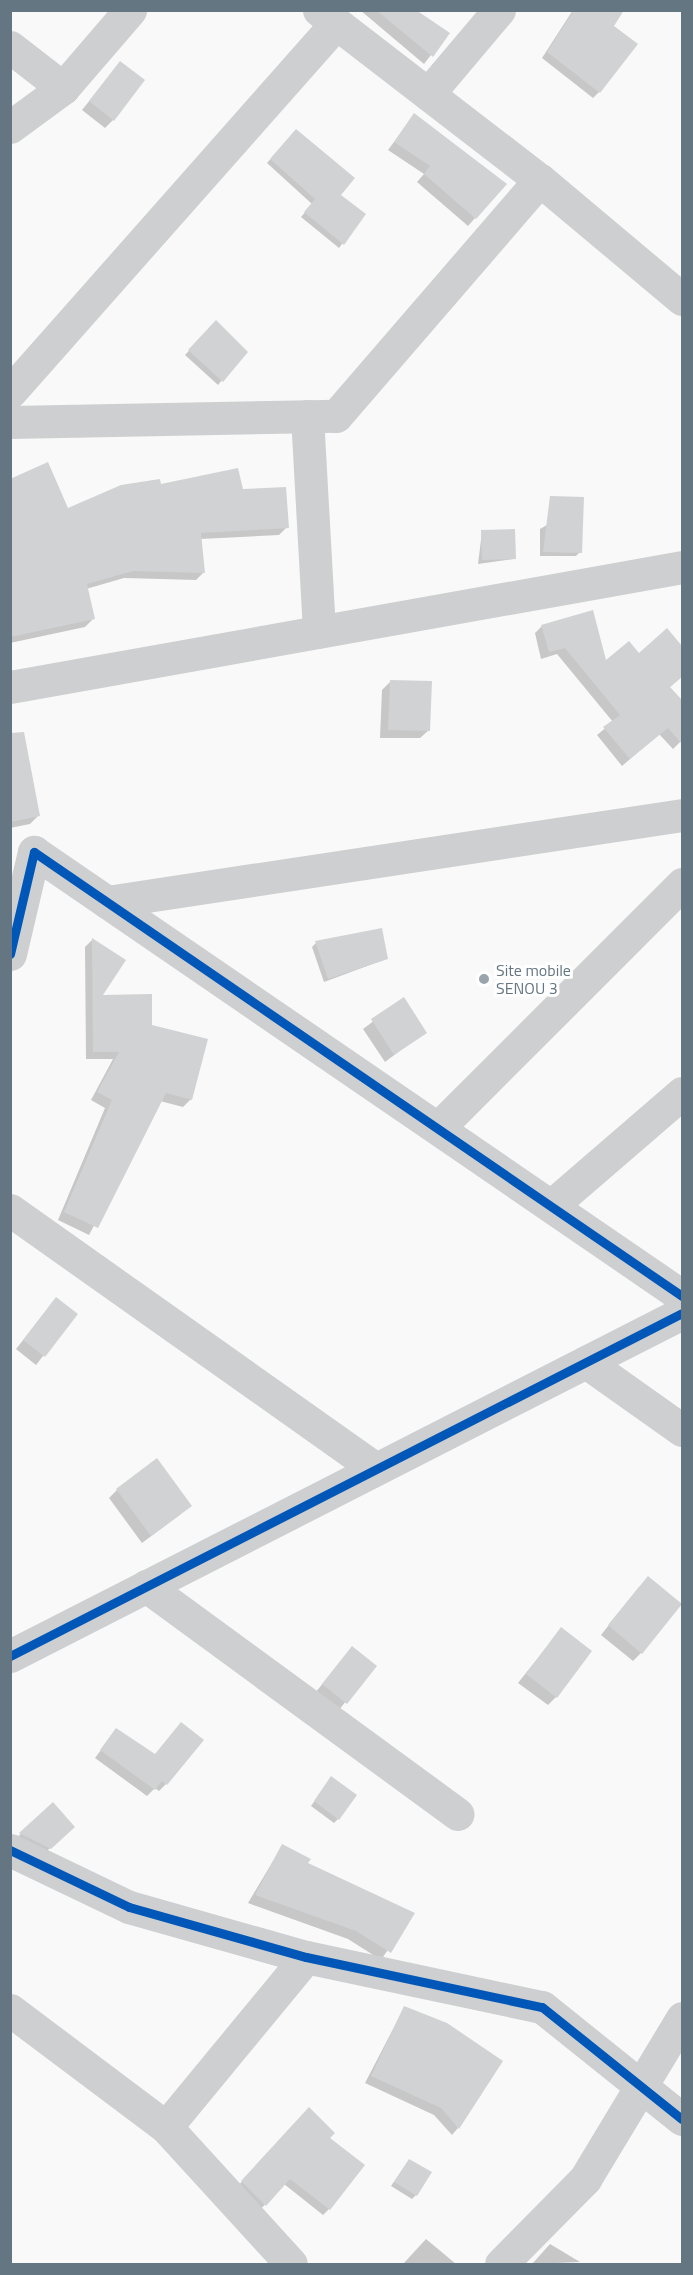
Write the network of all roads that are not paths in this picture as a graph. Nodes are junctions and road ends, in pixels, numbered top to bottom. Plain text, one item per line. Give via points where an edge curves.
1 (130, 10) edge
2 (499, 10) edge
3 (327, 17) edge
4 (10, 47) edge
5 (63, 88) junction
6 (428, 94) junction
7 (10, 127) edge
8 (540, 180) junction
9 (682, 298) edge
10 (10, 392) edge
11 (307, 416) junction
12 (10, 422) edge
13 (682, 567) edge
14 (319, 632) junction
15 (10, 687) edge
16 (682, 815) edge
17 (682, 884) edge
18 (107, 902) junction
19 (10, 954) edge
20 (682, 1093) edge
21 (438, 1128) junction
22 (551, 1206) junction
23 (10, 1209) edge
24 (682, 1296) edge
25 (682, 1312) edge
26 (586, 1362) junction
27 (682, 1430) edge
28 (375, 1468) junction
29 (146, 1586) junction
30 (10, 1656) edge
31 (458, 1814) dead end
32 (10, 1850) edge
33 (306, 1957) junction
34 (10, 2010) edge
35 (682, 2018) edge
36 (640, 2088) junction
37 (682, 2119) edge
38 (166, 2127) junction
39 (291, 2265) edge
40 (501, 2265) edge

1 - 5 street
2 - 6 street
3 - 6 street
3 - 10 street
4 - 5 street
5 - 7 street
6 - 8 street
8 - 9 street
8 - 11 street via 336,416
11 - 12 street
11 - 14 street
13 - 14 street
14 - 15 street
16 - 18 street
17 - 21 street
18 - 19 street via 34,852
18 - 21 street
20 - 22 street
21 - 22 street
22 - 24 street
23 - 28 street
25 - 26 street
26 - 27 street
26 - 28 street
28 - 29 street
29 - 30 street
29 - 31 street
32 - 33 street via 129,1907
33 - 36 street via 542,2007
33 - 38 street
34 - 38 street
35 - 36 street
36 - 37 street
36 - 40 street via 585,2179
38 - 39 street

